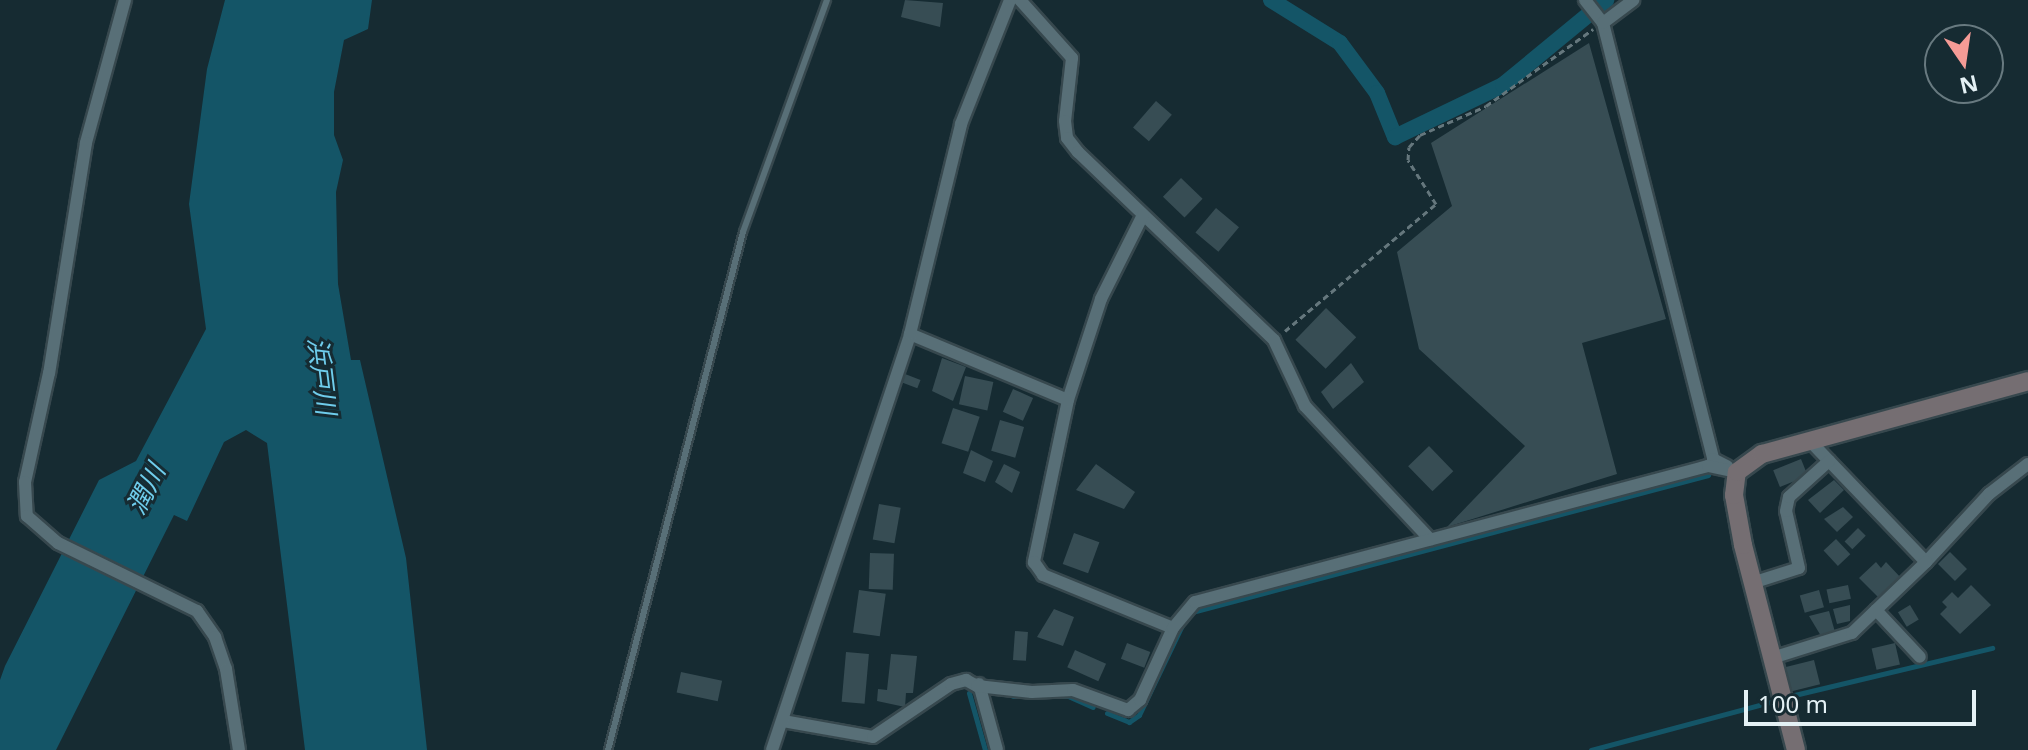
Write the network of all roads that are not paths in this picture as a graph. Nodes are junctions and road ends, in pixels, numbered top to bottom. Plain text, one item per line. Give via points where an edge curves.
1 (125, 0) edge
2 (827, 0) edge
3 (1010, 0) edge
4 (1020, 0) edge
5 (1633, 0) edge
6 (1586, 1) edge
7 (1600, 19) junction
8 (1143, 215) junction
9 (910, 334) junction
10 (2028, 381) edge
11 (1068, 400) junction
12 (1809, 440) junction
13 (1829, 461) junction
14 (2028, 464) edge
15 (1737, 472) junction
16 (1430, 539) junction
17 (1926, 562) junction
18 (1752, 583) junction
19 (1876, 610) junction
20 (1173, 628) junction
21 (1920, 657) dead end
22 (1772, 658) junction
23 (979, 684) junction
24 (783, 721) junction
25 (239, 750) edge
26 (608, 750) edge
27 (772, 750) edge
28 (997, 750) edge
29 (1796, 750) edge

1 - 25 street via 86,143 49,373 25,482 27,516 58,543 197,611 215,637 226,669
2 - 26 lane via 743,232
3 - 9 street via 961,124
4 - 8 street via 1072,58 1067,138
5 - 7 street
6 - 7 street
7 - 15 street via 1713,459
8 - 11 street via 1101,299
8 - 16 street via 1274,340 1305,406
9 - 11 street
9 - 24 street
10 - 12 street
11 - 20 street via 1034,562 1038,571
12 - 13 street
12 - 15 street via 1762,454
13 - 17 street
13 - 18 street via 1789,497 1786,511 1799,568
14 - 17 street via 1989,494
15 - 16 street via 1708,466
15 - 18 street via 1736,511
16 - 20 street via 1195,602
17 - 19 street
18 - 22 street
19 - 21 street
19 - 22 street via 1852,633
20 - 23 street via 1140,700 1128,710 1073,690 1032,692
22 - 29 street
23 - 24 street via 951,684 873,737
23 - 28 street
24 - 27 street

